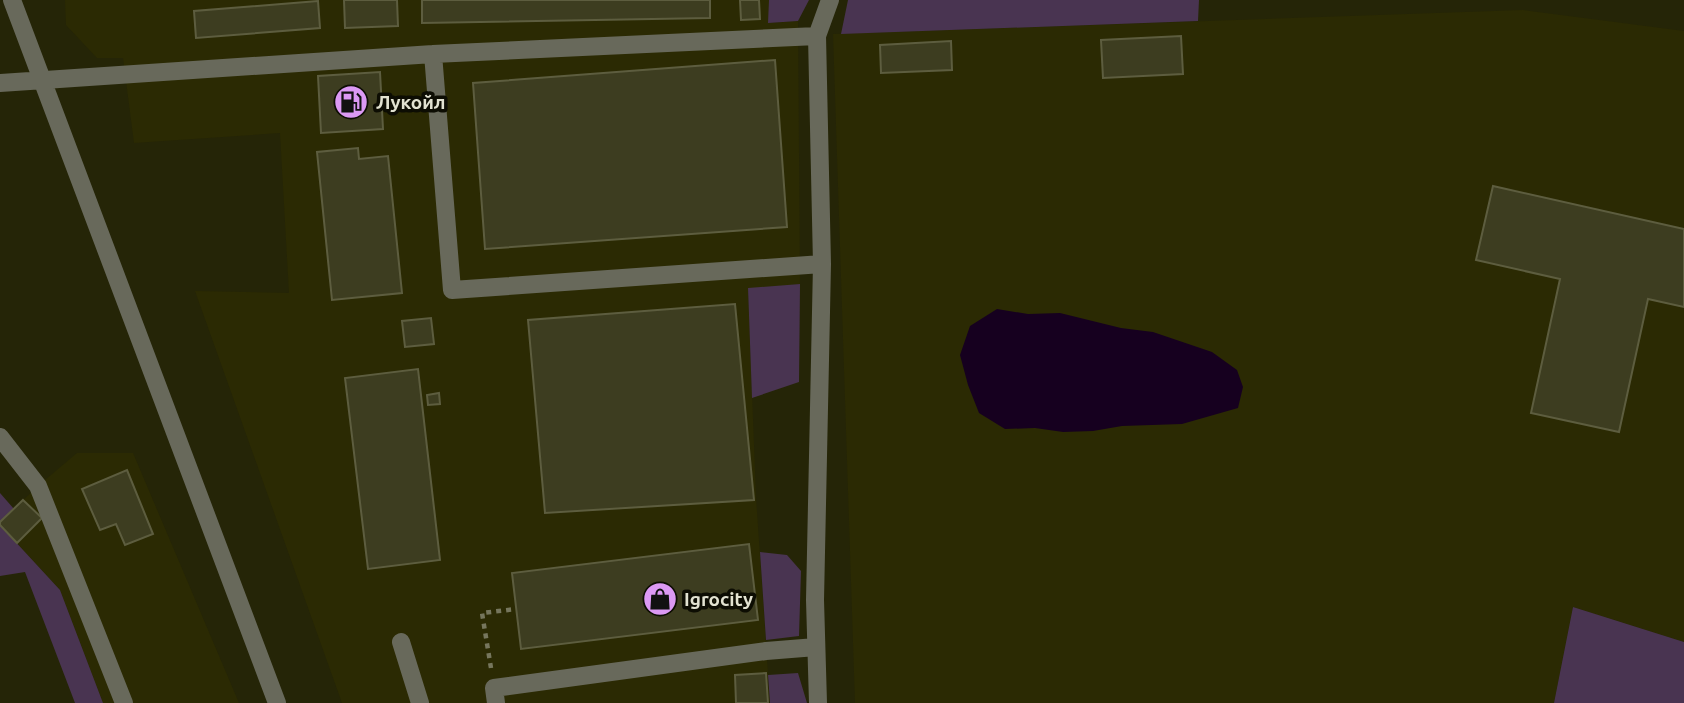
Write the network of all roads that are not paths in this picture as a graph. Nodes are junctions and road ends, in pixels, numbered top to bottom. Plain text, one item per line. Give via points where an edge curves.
1 (12, 0) edge
2 (830, 0) edge
3 (817, 36) junction
4 (433, 54) junction
5 (42, 79) junction
6 (0, 83) edge
7 (822, 264) junction
8 (0, 437) edge
9 (401, 642) dead end
10 (816, 646) junction
11 (495, 695) edge
12 (124, 703) edge
13 (277, 703) edge
14 (420, 703) edge
15 (818, 703) edge

1 - 5 street
2 - 3 street
3 - 4 street
3 - 7 street
4 - 5 street
4 - 7 street via 452,290
5 - 6 street
5 - 13 street
7 - 10 street
8 - 12 street via 38,486
9 - 14 street
10 - 11 street via 766,650
10 - 15 street

